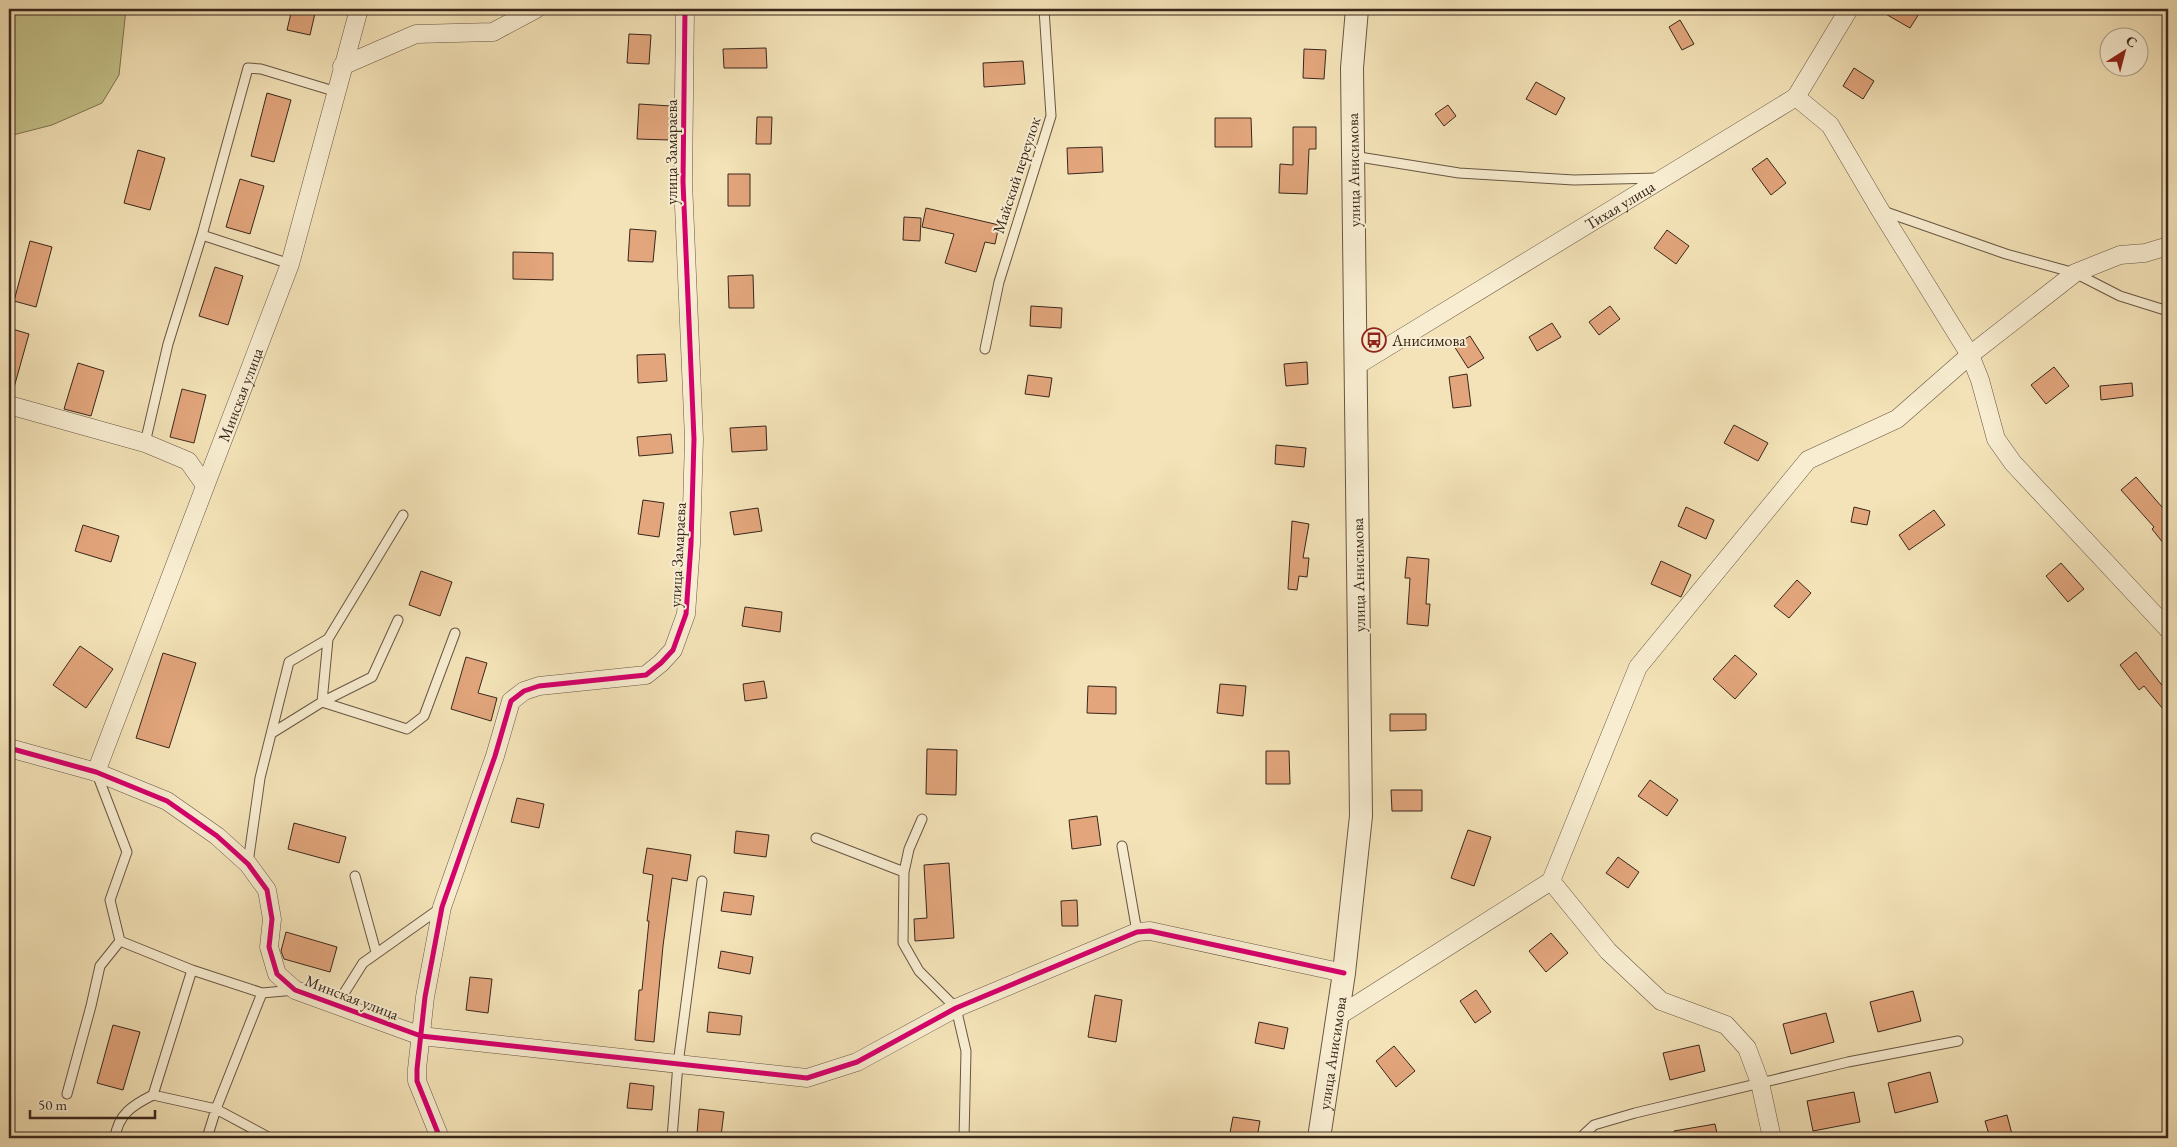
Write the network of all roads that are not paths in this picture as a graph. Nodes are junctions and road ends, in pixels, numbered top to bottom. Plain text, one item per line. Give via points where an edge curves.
1 (359, 9) edge
2 (536, 9) edge
3 (685, 9) edge
4 (1044, 9) edge
5 (1357, 9) edge
6 (1849, 9) edge
7 (342, 66) junction
8 (337, 92) junction
9 (1796, 96) junction
10 (1353, 156) junction
11 (1663, 178) junction
12 (1880, 210) junction
13 (202, 235) junction
14 (2168, 246) edge
15 (290, 264) junction
16 (2074, 273) junction
17 (2168, 311) edge
18 (985, 349) dead end
19 (1970, 355) junction
20 (1356, 366) junction
21 (9, 405) edge
22 (145, 444) junction
23 (205, 485) junction
24 (404, 515) dead end
25 (398, 620) dead end
26 (2168, 629) edge
27 (455, 633) dead end
28 (328, 639) junction
29 (322, 702) junction
30 (272, 733) junction
31 (9, 748) edge
32 (96, 772) junction
33 (922, 818) dead end
34 (816, 838) dead end
35 (1122, 846) dead end
36 (248, 864) junction
37 (904, 872) junction
38 (355, 876) dead end
39 (702, 881) dead end
40 (1550, 881) junction
41 (442, 907) junction
42 (1137, 932) junction
43 (120, 941) junction
44 (376, 952) junction
45 (192, 970) junction
46 (1344, 973) junction
47 (295, 990) junction
48 (262, 993) junction
49 (336, 1006) junction
50 (956, 1008) junction
51 (1338, 1018) junction
52 (421, 1036) junction
53 (1958, 1041) dead end
54 (678, 1064) junction
55 (1760, 1083) junction
56 (67, 1094) dead end
57 (153, 1095) junction
58 (216, 1109) junction
59 (115, 1138) edge
60 (207, 1138) edge
61 (270, 1138) edge
62 (440, 1138) edge
63 (672, 1138) edge
64 (964, 1138) edge
65 (1319, 1138) edge
66 (1580, 1138) edge
67 (1772, 1138) edge

1 - 7 street, Минская улица
2 - 7 street via 493,32 416,34
3 - 41 street, улица Замараева via 682,182 694,439 686,614 674,650 646,675 539,686 524,691 512,701
4 - 18 lane, Майский переулок via 1051,116 1001,273
5 - 10 street, улица Анисимова via 1352,68
6 - 9 street, Тихая улица
7 - 8 street, Минская улица
8 - 13 lane via 248,68
8 - 15 street, Минская улица
9 - 11 street, Тихая улица
9 - 12 street via 1830,125
10 - 11 lane via 1458,174 1574,180
10 - 20 street, улица Анисимова
11 - 20 street, Тихая улица
12 - 16 lane via 2006,254
12 - 19 street
13 - 15 lane
13 - 22 lane via 168,344
14 - 16 street via 2145,253 2120,255
15 - 23 street, Минская улица
16 - 17 lane via 2120,296
16 - 19 street
19 - 26 street via 1996,439 2013,463
19 - 40 street via 1897,419 1808,460 1638,667
20 - 46 street, улица Анисимова via 1361,816
21 - 22 street
22 - 23 street via 188,461
23 - 32 street, Минская улица
24 - 28 lane
25 - 29 lane via 372,677
27 - 29 lane via 424,716 407,729
28 - 29 lane
28 - 30 lane via 289,662
29 - 30 lane
30 - 36 lane via 260,778
31 - 32 street, Минская улица
32 - 36 street, Минская улица via 166,801 217,836
32 - 43 lane via 127,852 110,900
33 - 37 lane via 909,849
34 - 37 lane
35 - 42 lane
36 - 47 street, Минская улица via 267,890 272,919 269,947 277,974
37 - 50 lane via 903,944 919,971
38 - 44 lane
39 - 54 lane
40 - 51 street
40 - 55 street via 1608,951 1661,1001 1726,1025 1747,1048
41 - 44 lane
41 - 52 street, улица Замараева
42 - 46 street via 1150,931
42 - 50 street, Минская улица
43 - 45 lane
43 - 56 lane via 100,966
44 - 49 lane via 364,963
45 - 48 lane
45 - 57 lane
46 - 51 street, улица Анисимова
47 - 48 lane
47 - 49 street, Минская улица
48 - 58 lane
49 - 52 street, Минская улица
50 - 54 street, Минская улица via 857,1062 807,1078
50 - 64 lane via 966,1051
51 - 65 street, улица Анисимова
52 - 54 street, Минская улица
52 - 62 street, улица Замараева via 417,1081
53 - 55 lane
54 - 63 lane
55 - 66 lane via 1594,1125
55 - 67 street
57 - 58 lane
57 - 59 lane via 129,1108
58 - 60 lane
58 - 61 lane

